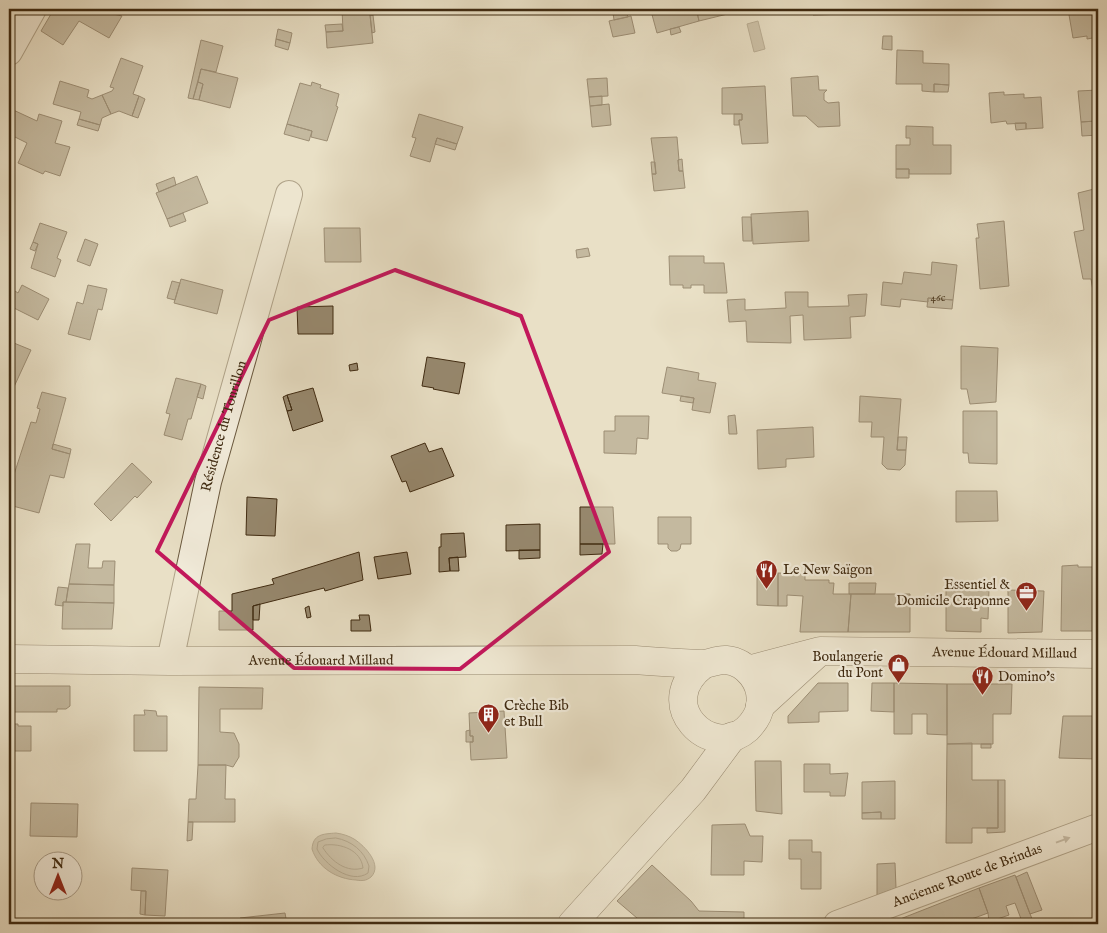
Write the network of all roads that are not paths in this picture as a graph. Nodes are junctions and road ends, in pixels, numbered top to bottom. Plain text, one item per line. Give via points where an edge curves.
1 (32, 9) edge
2 (9, 52) edge
3 (289, 194) dead end
4 (820, 652) junction
5 (1098, 654) edge
6 (9, 659) edge
7 (635, 660) junction
8 (170, 661) junction
9 (703, 665) junction
10 (748, 670) junction
11 (683, 694) junction
12 (760, 706) junction
13 (696, 728) junction
14 (733, 736) junction
15 (693, 790) junction
16 (1098, 827) edge
17 (572, 924) edge
18 (837, 924) edge

1 - 2 street
3 - 8 street, Résidence du Tourillon via 208,482
4 - 5 main road, Avenue Édouard Millaud
4 - 10 main road, Avenue Édouard Millaud
4 - 12 main road
6 - 8 main road, Avenue Édouard Millaud
7 - 8 main road, Avenue Édouard Millaud
7 - 9 main road, Avenue Édouard Millaud
7 - 11 main road
9 - 10 main road via 714,660 726,660
9 - 11 main road via 693,672
10 - 12 main road via 756,680
11 - 13 main road via 683,707
12 - 14 main road via 751,725
13 - 14 main road via 720,738
13 - 15 main road
14 - 15 main road
15 - 17 main road
18 -> 16 street, Ancienne Route de Brindas

